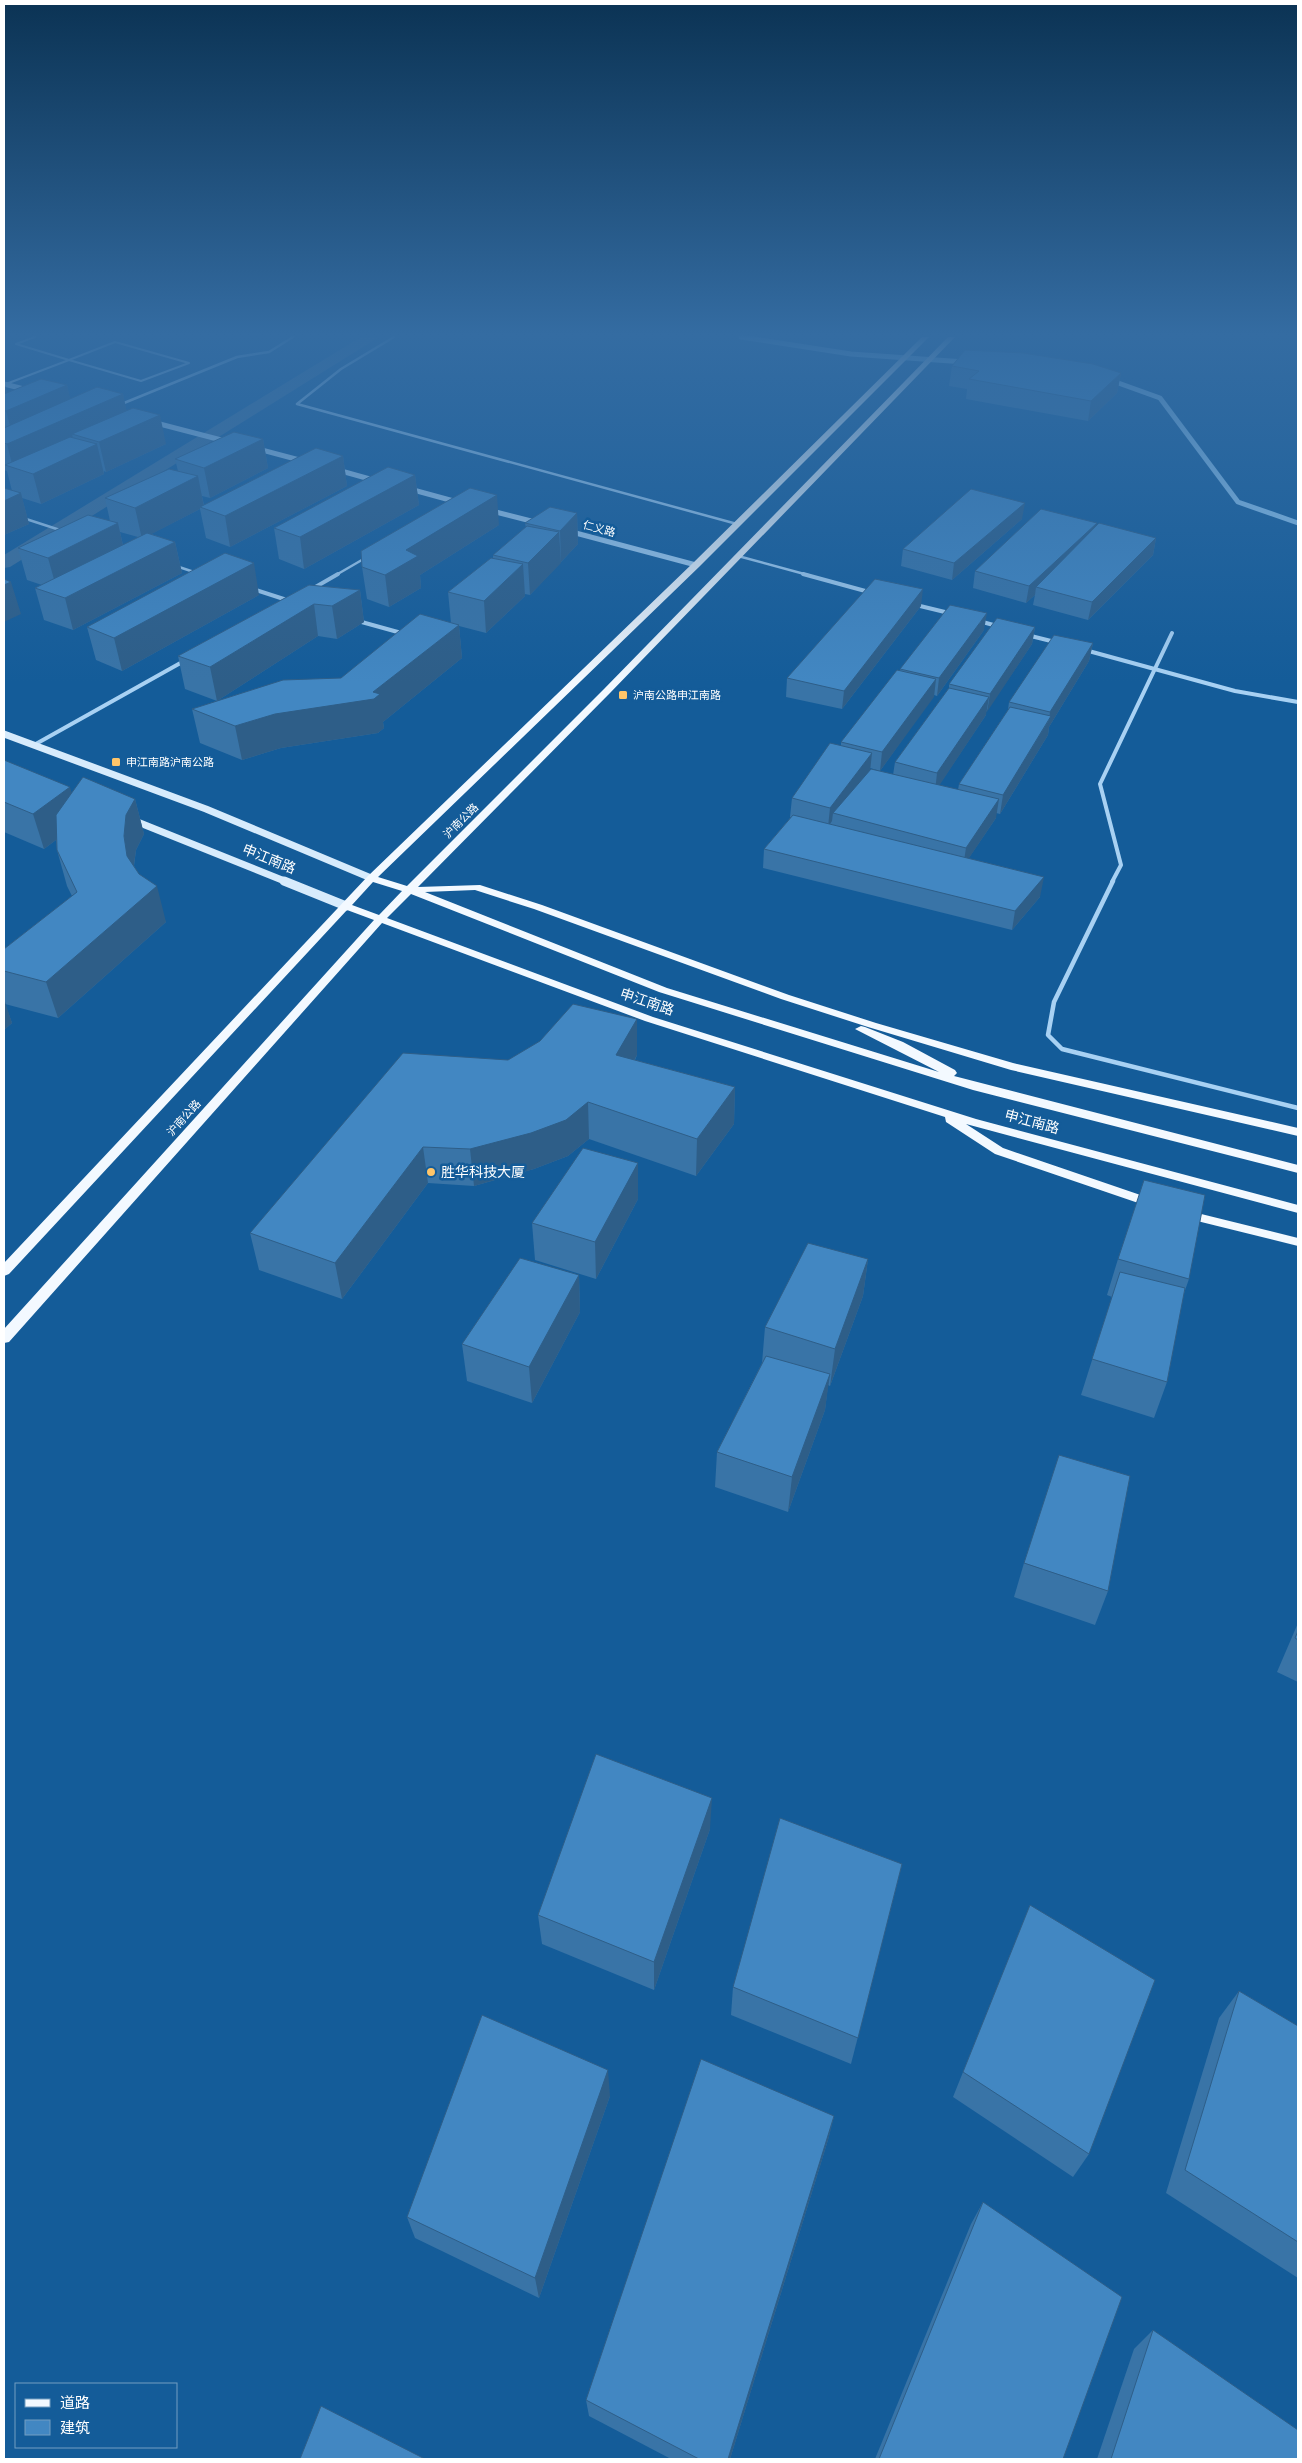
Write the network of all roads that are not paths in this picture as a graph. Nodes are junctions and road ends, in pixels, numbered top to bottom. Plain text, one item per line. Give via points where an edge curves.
1 (267, 452) edge
2 (473, 452) edge
3 (810, 452) edge
4 (840, 452) edge
5 (318, 465) edge
6 (328, 468) edge
7 (385, 483) edge
8 (404, 488) edge
9 (460, 503) junction
10 (470, 505) edge
11 (452, 508) edge
12 (479, 508) edge
13 (20, 518) dead end
14 (737, 524) junction
15 (545, 525) edge
16 (564, 530) edge
17 (71, 534) edge
18 (376, 552) edge
19 (738, 556) junction
20 (172, 565) dead end
21 (696, 565) junction
22 (200, 574) edge
23 (246, 587) edge
24 (308, 591) edge
25 (870, 592) edge
26 (291, 601) junction
27 (908, 602) edge
28 (300, 604) edge
29 (282, 606) edge
30 (956, 615) edge
31 (356, 620) dead end
32 (975, 620) edge
33 (1003, 628) edge
34 (1022, 633) edge
35 (1172, 633) dead end
36 (410, 635) edge
37 (1060, 643) edge
38 (1079, 648) edge
39 (188, 658) edge
40 (1155, 669) junction
41 (1298, 702) edge
42 (4, 734) edge
43 (34, 745) junction
44 (124, 817) edge
45 (371, 878) junction
46 (410, 890) junction
47 (346, 906) junction
48 (379, 920) junction
49 (785, 997) junction
50 (977, 1087) junction
51 (1298, 1108) edge
52 (935, 1110) junction
53 (1298, 1132) edge
54 (1298, 1169) edge
55 (1298, 1209) edge
56 (1298, 1242) edge
57 (4, 1271) edge
58 (4, 1338) edge

1 - 5 street
2 - 14 street
3 - 14 main road, 沪南公路
4 - 19 main road, 沪南公路
6 - 7 street
8 - 9 street
9 - 10 street
9 - 11 street
12 - 15 street
13 - 17 street
14 - 21 main road, 沪南公路
16 - 21 street, 仁义路
18 - 24 street
19 - 25 street
19 - 46 main road, 沪南公路
20 - 22 street
21 - 45 main road, 沪南公路
23 - 26 street
26 - 28 street
26 - 29 street
27 - 30 street
31 - 36 street
32 - 33 street
34 - 37 street
35 - 40 street
38 - 40 street
39 - 43 street
40 - 41 street
40 - 51 street via 1100,784 1121,864 1054,1002 1048,1034 1062,1049
42 - 43 main road, 申江南路
43 - 45 main road, 申江南路 via 206,809
44 - 47 main road, 申江南路
45 - 46 main road, 申江南路
45 - 47 main road, 沪南公路
46 - 48 main road, 沪南公路
46 - 49 main road via 476,887
46 - 50 main road, 申江南路 via 663,990
47 - 48 main road, 申江南路
47 - 57 main road, 沪南公路
48 - 52 main road, 申江南路 via 648,1019
48 - 58 main road, 沪南公路
49 - 50 main road via 899,1045
49 - 53 main road via 1011,1066
50 - 54 main road, 申江南路
52 - 55 main road, 申江南路
52 - 56 main road via 999,1151 1170,1210

